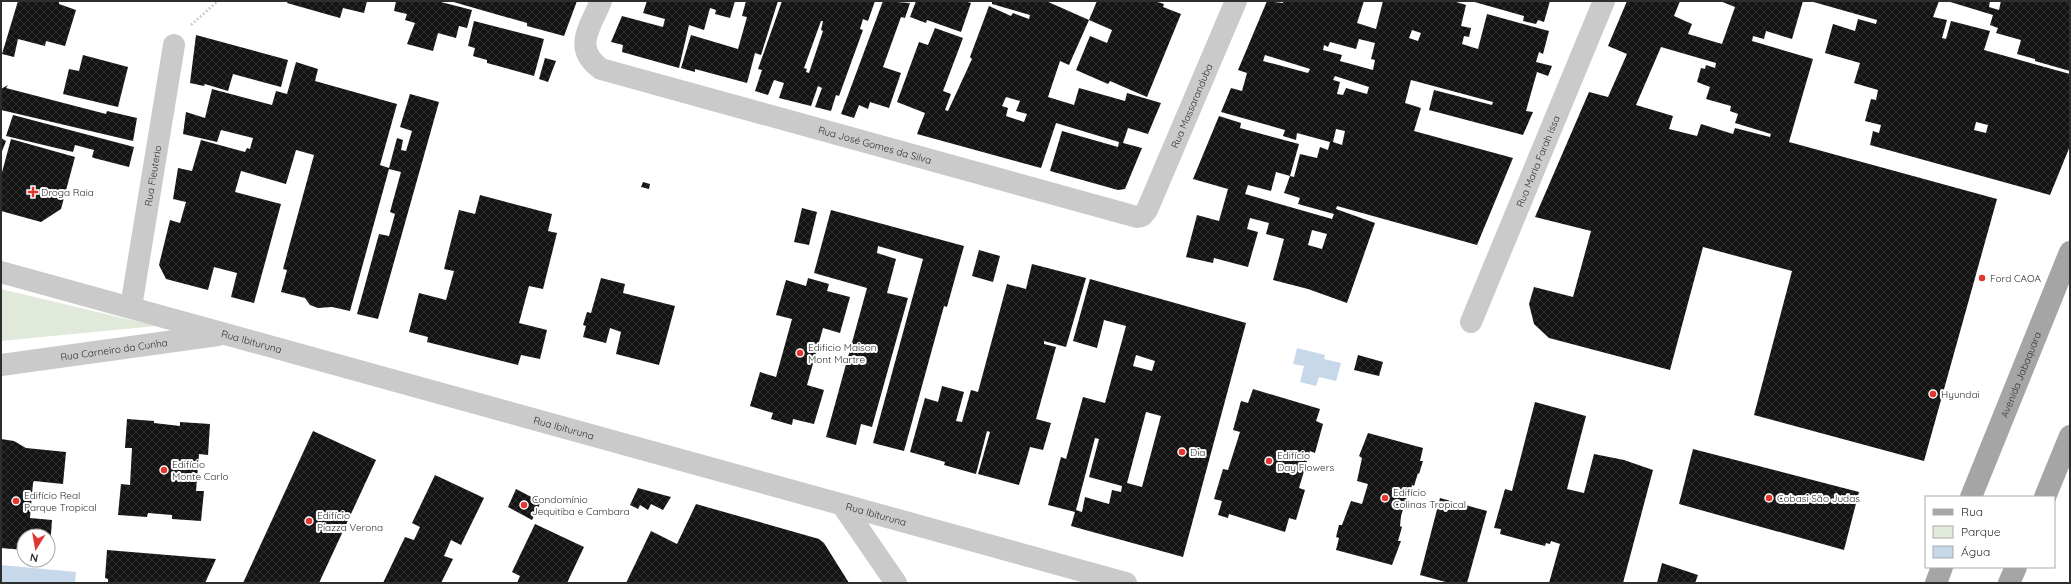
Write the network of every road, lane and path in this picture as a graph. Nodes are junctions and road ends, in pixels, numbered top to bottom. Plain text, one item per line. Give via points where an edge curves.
1 (218, 1) edge
2 (600, 1) edge
3 (1236, 1) edge
4 (1604, 1) edge
5 (174, 45) joint
6 (1147, 210) joint
7 (2070, 252) edge
8 (1, 272) edge
9 (131, 307) junction
10 (1471, 322) dead end
11 (227, 334) junction
12 (1, 365) edge
13 (2070, 436) edge
14 (1971, 496) edge
15 (2045, 496) edge
16 (843, 506) junction
17 (1942, 568) edge
18 (2016, 568) edge
19 (896, 583) edge
20 (1126, 583) edge
21 (1936, 583) edge
22 (2009, 583) edge

1 - 5 path via 178,36
2 - 6 street, Rua José Gomes da Silva via 584,46 587,56 601,69 1137,217 1142,216
3 - 6 street, Rua Massaranduba
4 - 10 street, Rua Maria Farah Issa
5 - 9 street, Rua Fleuterio
7 - 14 main road, Avenida Jabaquara
8 - 9 street, Rua Ibituruna
9 - 11 street, Rua Ibituruna
11 - 12 street, Rua Carneiro da Cunha
11 - 16 street, Rua Ibituruna
13 - 15 main road
16 - 19 street
16 - 20 street, Rua Ibituruna
17 - 21 main road
18 - 22 main road

